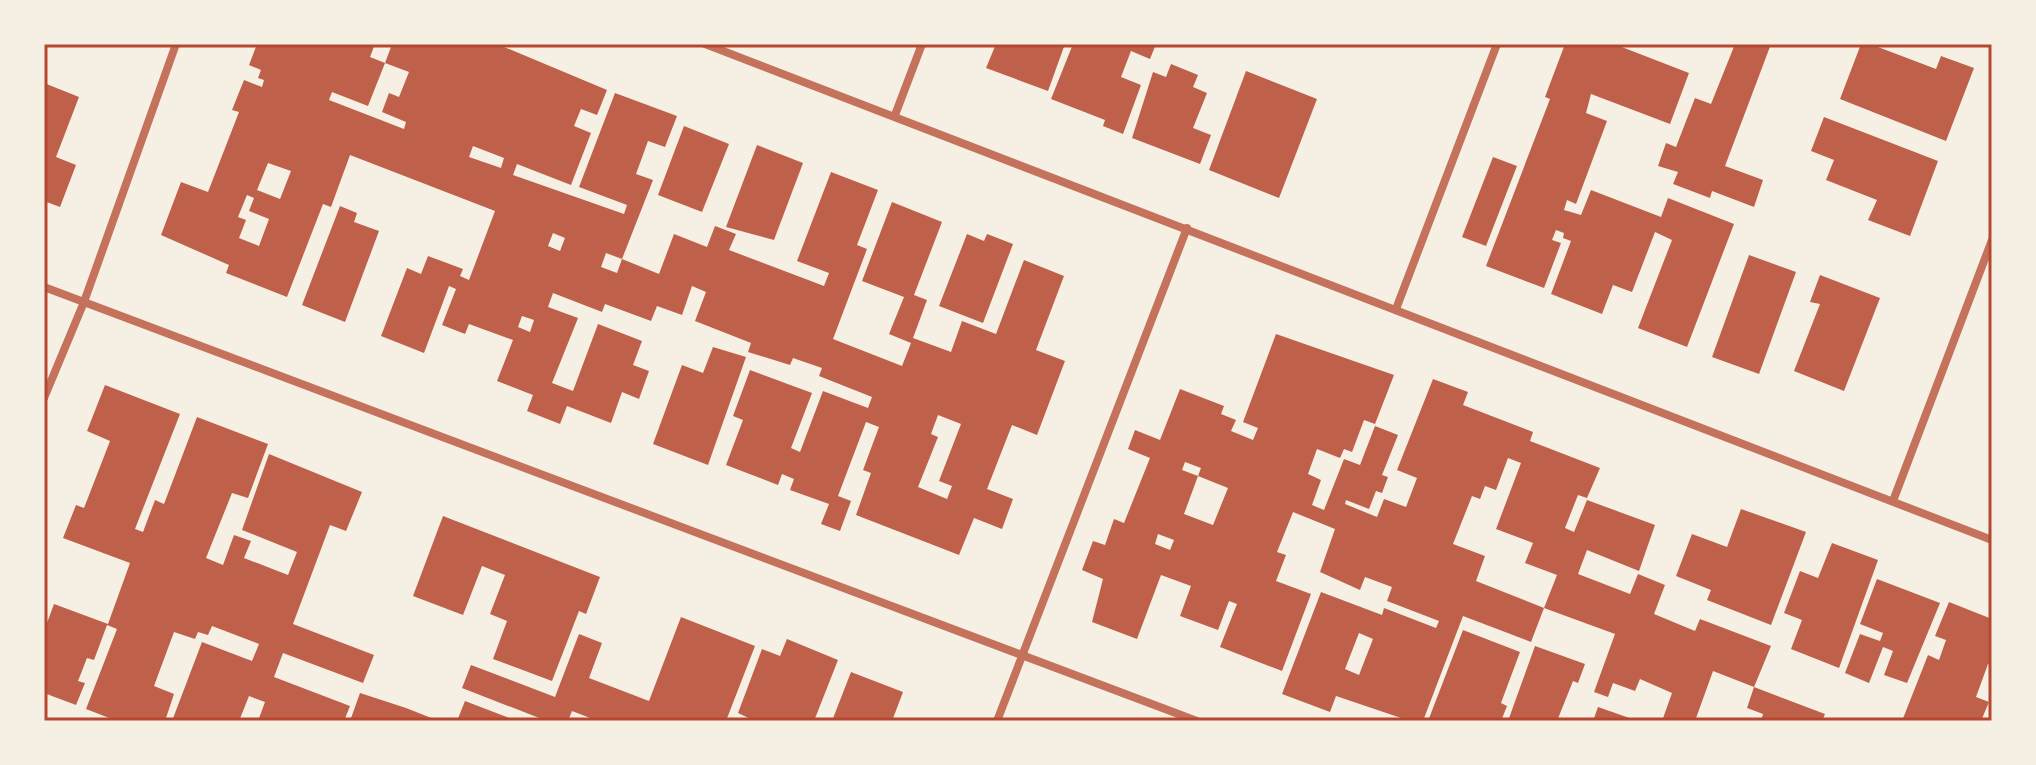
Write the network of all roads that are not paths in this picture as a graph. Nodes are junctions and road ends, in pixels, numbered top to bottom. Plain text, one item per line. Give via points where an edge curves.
1 (176, 44) edge
2 (705, 44) edge
3 (922, 44) edge
4 (1497, 44) edge
5 (895, 115) junction
6 (1187, 228) junction
7 (1992, 240) edge
8 (44, 287) edge
9 (84, 302) junction
10 (1396, 309) junction
11 (44, 398) edge
12 (1893, 501) junction
13 (1992, 540) edge
14 (1024, 654) junction
15 (997, 721) edge
16 (1197, 721) edge

1 - 9 street
2 - 5 street
3 - 5 street
4 - 10 street
5 - 6 street
6 - 10 street
6 - 14 street
7 - 12 street
8 - 9 street
9 - 11 street
9 - 14 street
10 - 12 street
12 - 13 street
14 - 15 street
14 - 16 street

